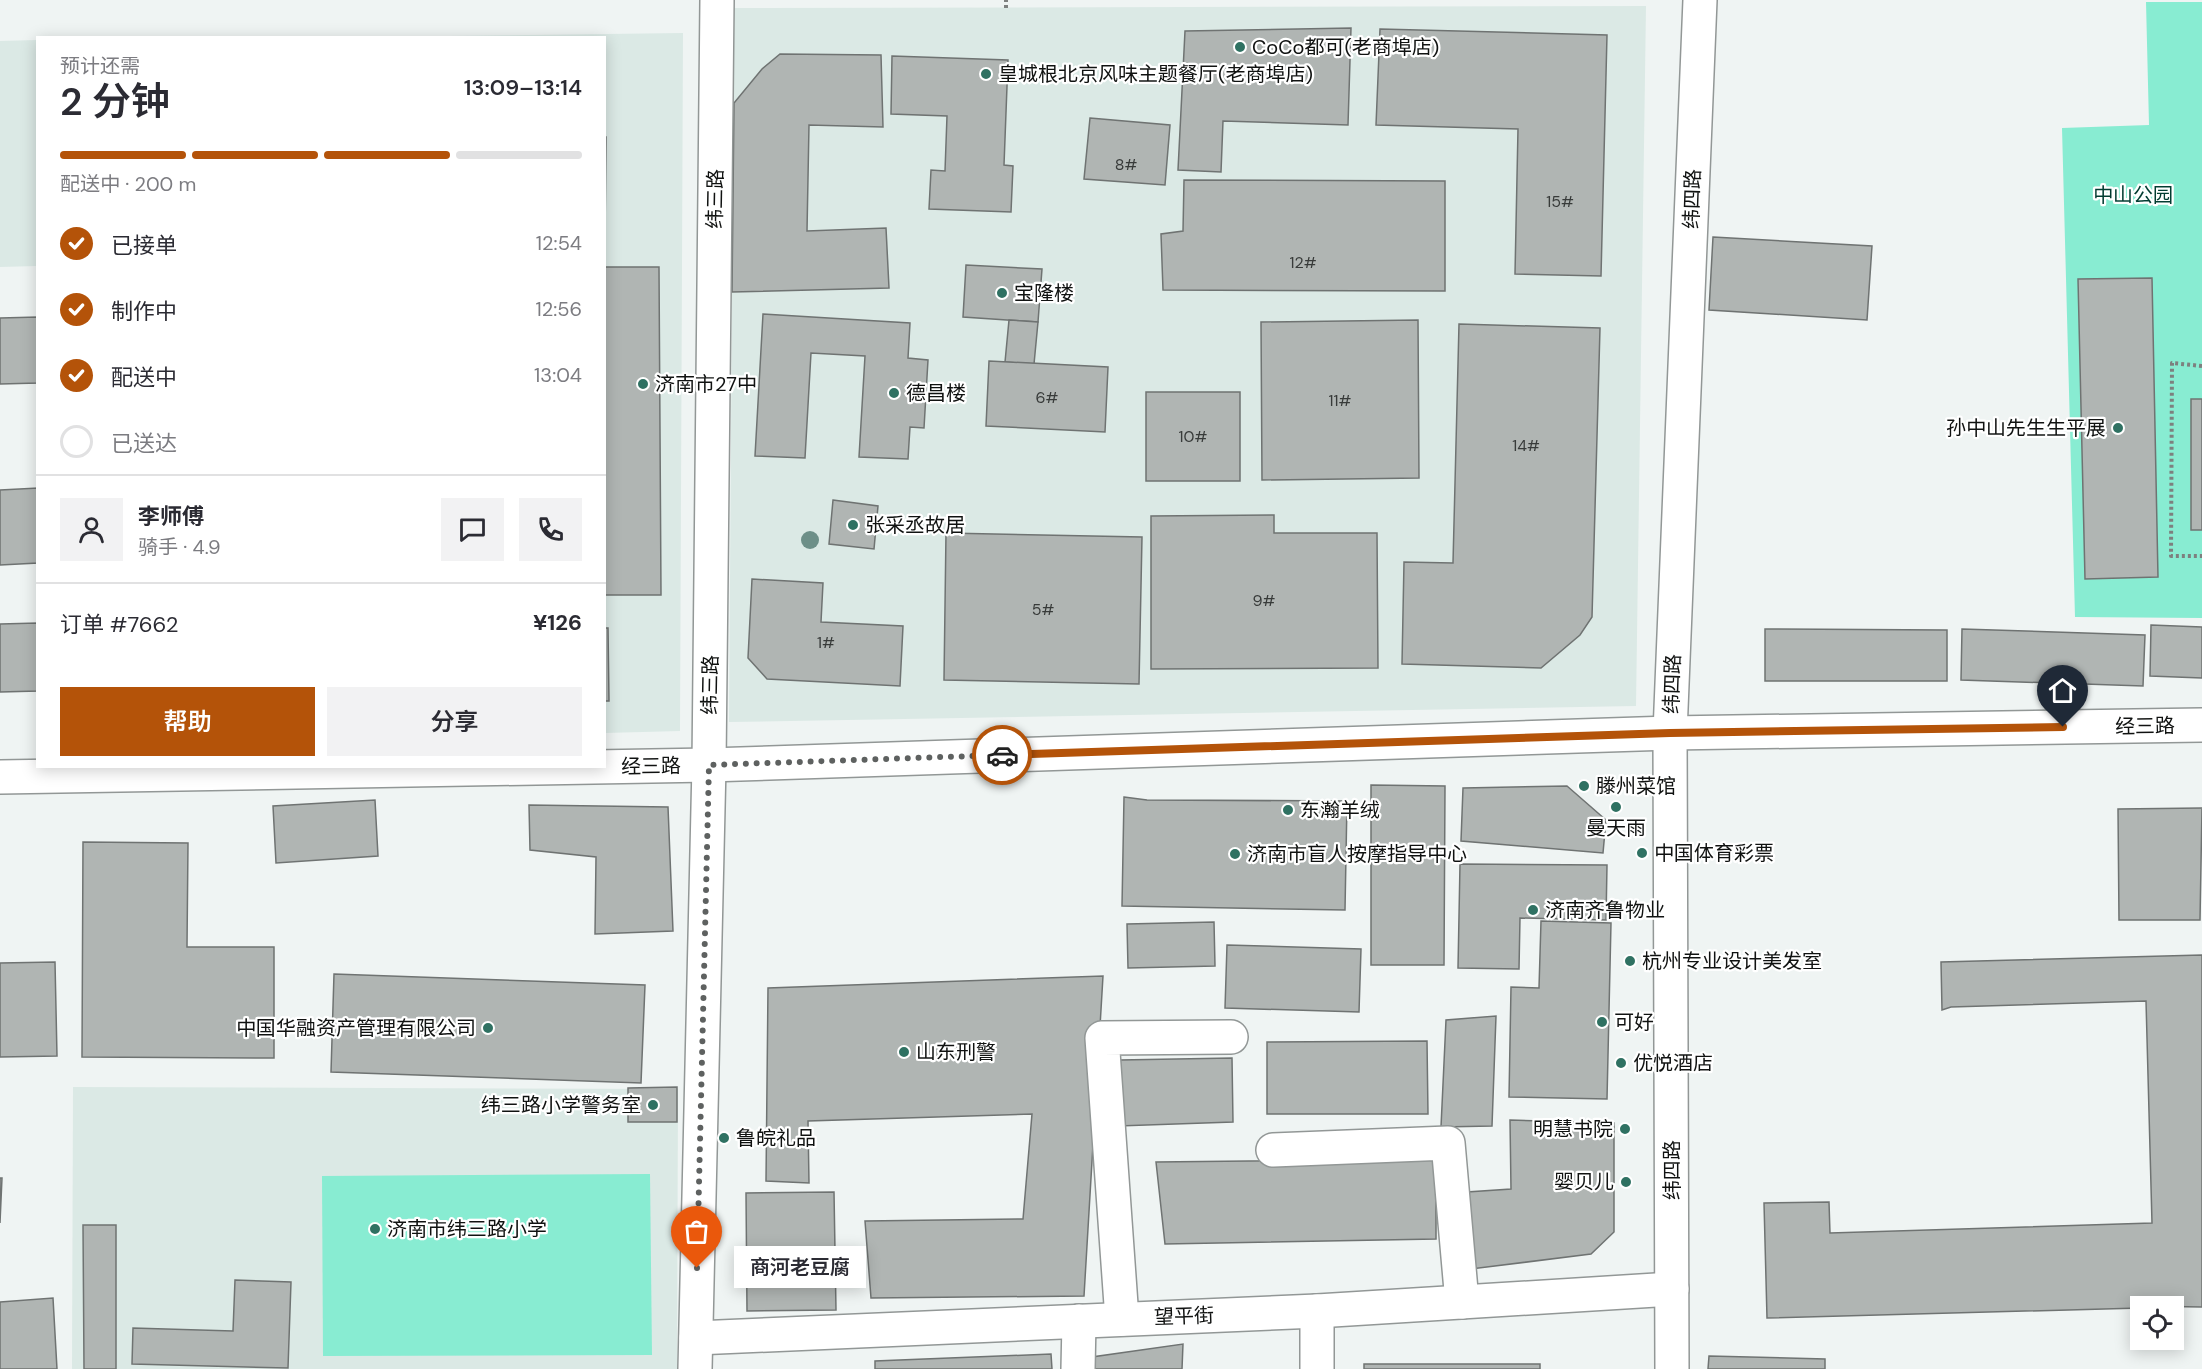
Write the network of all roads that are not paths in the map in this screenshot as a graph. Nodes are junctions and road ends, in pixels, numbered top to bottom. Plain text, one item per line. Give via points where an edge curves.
1 (717, 0) edge
2 (1700, 0) edge
3 (2202, 725) edge
4 (1670, 733) junction
5 (709, 765) junction
6 (606, 767) edge
7 (532, 768) edge
8 (0, 777) edge
9 (1231, 1037) dead end
10 (1273, 1150) dead end
11 (1672, 1289) junction
12 (1462, 1302) junction
13 (1317, 1311) junction
14 (1122, 1319) junction
15 (1079, 1321) junction
16 (695, 1354) edge
17 (1078, 1369) edge
18 (1317, 1369) edge
19 (1672, 1369) edge

1 - 5 street, 纬三路
2 - 4 street, 纬四路
3 - 4 street, 经三路
4 - 5 street, 经三路
4 - 11 street, 纬四路
5 - 6 street, 经三路
5 - 16 street, 纬三路
7 - 8 street, 经三路
9 - 14 street via 1102,1038
10 - 12 street via 1448,1143
11 - 12 street, 望平街
11 - 19 street, 纬四路
12 - 13 street, 望平街
13 - 14 street, 望平街
13 - 18 street
14 - 15 street, 望平街
15 - 16 street, 望平街
15 - 17 street

